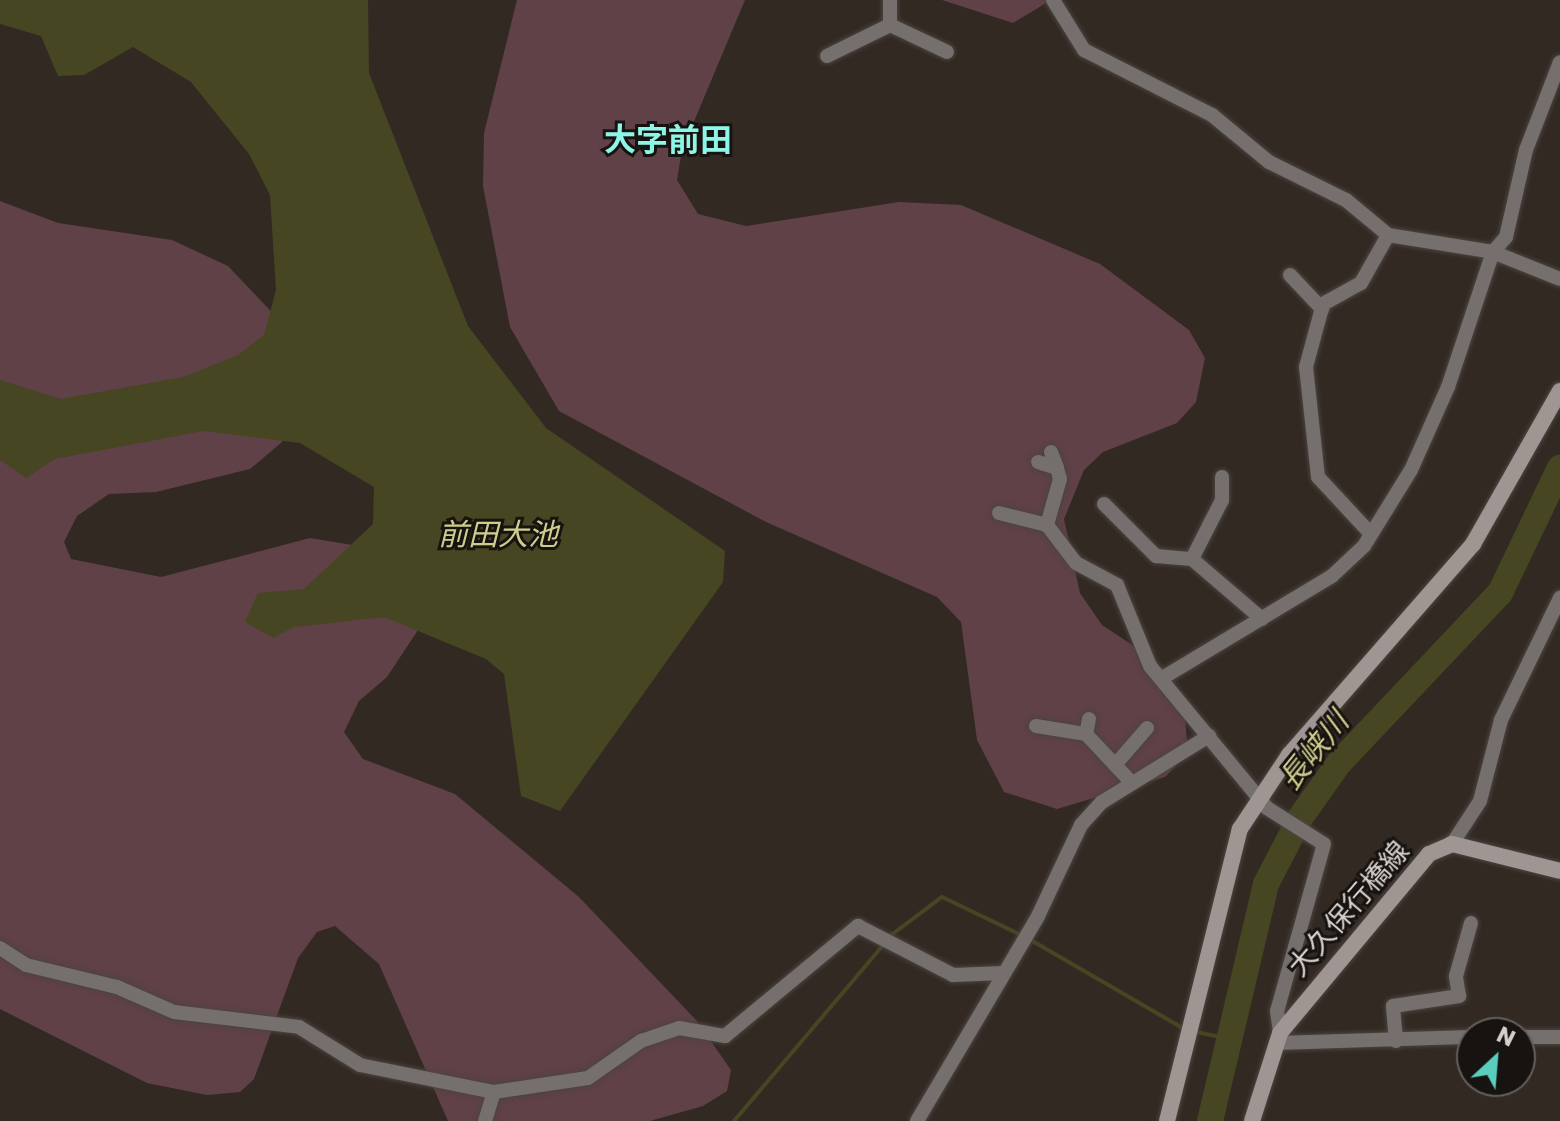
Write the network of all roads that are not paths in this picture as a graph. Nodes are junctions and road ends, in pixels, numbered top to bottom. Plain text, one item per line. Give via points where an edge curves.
1 (890, 0) edge
2 (1053, 0) edge
3 (890, 25) junction
4 (947, 52) dead end
5 (827, 56) dead end
6 (1560, 62) edge
7 (1388, 235) junction
8 (1493, 252) junction
9 (1290, 275) dead end
10 (1560, 279) edge
11 (1322, 309) junction
12 (1560, 391) edge
13 (1051, 452) dead end
14 (1038, 462) dead end
15 (1057, 468) junction
16 (1222, 477) dead end
17 (1104, 504) dead end
18 (999, 513) dead end
19 (1047, 525) junction
20 (1370, 533) junction
21 (1192, 559) junction
22 (1560, 598) edge
23 (1262, 619) junction
24 (1164, 677) junction
25 (1036, 726) dead end
26 (1147, 728) dead end
27 (1209, 736) junction
28 (1115, 765) junction
29 (1132, 783) junction
30 (1262, 803) junction
31 (1452, 844) junction
32 (1560, 871) edge
33 (1471, 923) dead end
34 (0, 948) edge
35 (1003, 973) junction
36 (1536, 1037) edge
37 (1560, 1037) edge
38 (1278, 1038) junction
39 (1456, 1038) edge
40 (1396, 1041) junction
41 (494, 1092) junction
42 (485, 1121) edge
43 (917, 1121) edge
44 (1167, 1121) edge
45 (1252, 1121) edge

1 - 3 street
2 - 7 street via 1084,50 1212,115 1269,162 1346,200
3 - 4 street
3 - 5 street
6 - 8 street via 1526,150 1506,237
7 - 8 street
7 - 11 street via 1361,283 1333,294
8 - 10 street
8 - 20 street via 1448,387 1411,470
9 - 11 street
11 - 20 street via 1306,367 1314,402 1311,455 1318,477
12 - 30 street via 1473,544
13 - 15 street
14 - 15 street
15 - 19 street via 1058,497
16 - 21 street via 1222,500
17 - 21 street via 1156,556
18 - 19 street
19 - 24 street via 1076,563 1117,585 1143,656
20 - 23 street via 1332,576
21 - 23 street
22 - 31 street via 1501,720 1480,801
23 - 24 street
24 - 27 street
25 - 28 street via 1087,726
26 - 28 street
27 - 29 street
27 - 30 street
28 - 29 street
29 - 35 street via 1081,825
30 - 38 street via 1324,844 1277,1011
30 - 44 street via 1225,867
31 - 32 street, 大久保行橋線
31 - 38 street, 大久保行橋線 via 1429,854 1380,907
33 - 40 street via 1456,976 1459,996 1393,1006
34 - 41 street via 26,965 117,987 174,1012 299,1027 360,1065
35 - 41 street via 953,975 858,926 725,1036 679,1028 641,1041 588,1078
35 - 43 street
36 - 37 street
38 - 40 street
38 - 45 street, 大久保行橋線
39 - 40 street
41 - 42 street

